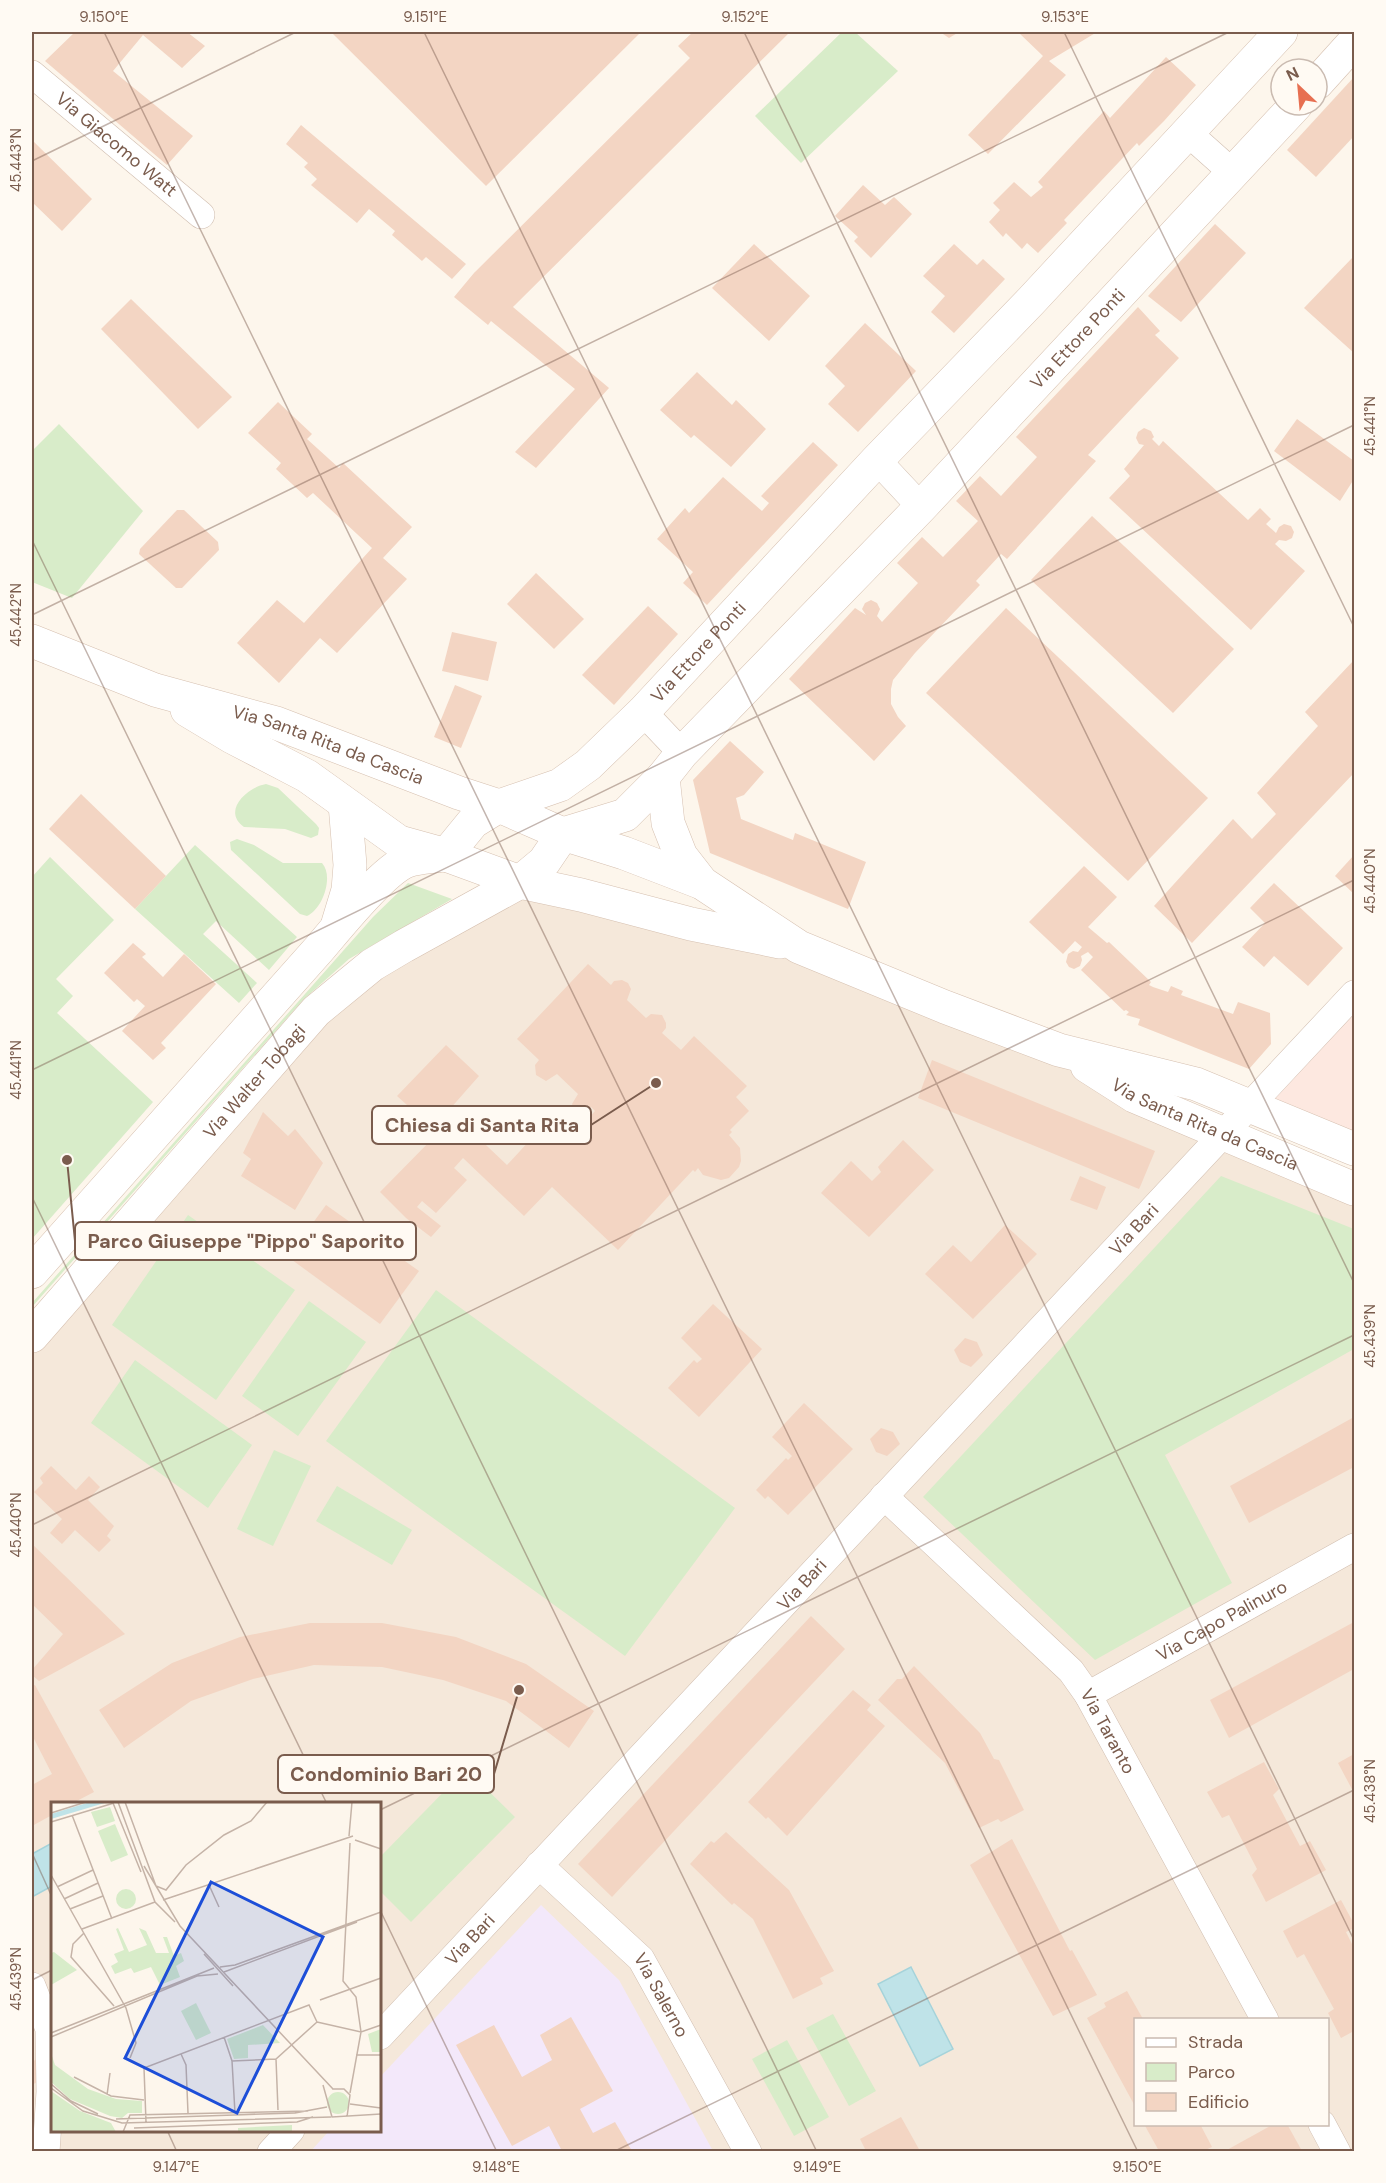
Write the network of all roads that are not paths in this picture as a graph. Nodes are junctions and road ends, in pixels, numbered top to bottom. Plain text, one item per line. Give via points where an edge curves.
1 (1281, 32) edge
2 (1354, 42) edge
3 (1329, 69) edge
4 (32, 74) edge
5 (1285, 117) edge
6 (1187, 132) junction
7 (1233, 173) junction
8 (201, 215) dead end
9 (877, 460) junction
10 (921, 507) junction
11 (32, 641) edge
12 (155, 690) junction
13 (643, 712) junction
14 (673, 765) junction
15 (345, 804) junction
16 (499, 806) junction
17 (563, 834) junction
18 (446, 855) junction
19 (520, 882) junction
20 (702, 883) junction
21 (338, 925) junction
22 (799, 946) junction
23 (1354, 994) edge
24 (1059, 1050) junction
25 (1248, 1106) junction
26 (1223, 1133) junction
27 (1354, 1149) edge
28 (1354, 1189) edge
29 (32, 1272) edge
30 (32, 1336) edge
31 (884, 1496) junction
32 (1354, 1546) edge
33 (1088, 1695) junction
34 (539, 1865) junction
35 (32, 1986) edge
36 (1264, 2018) edge
37 (381, 2035) edge
38 (1323, 2126) edge
39 (289, 2132) edge
40 (46, 2151) edge
41 (271, 2151) edge
42 (748, 2151) edge
43 (1337, 2151) edge

1 - 6 street, Via Ettore Ponti
2 - 3 street
4 - 8 street, Via Giacomo Watt
5 - 7 street, Via Ettore Ponti
6 - 7 street
6 - 9 street, Via Ettore Ponti
7 - 10 street, Via Ettore Ponti
9 - 10 street
9 - 13 street, Via Ettore Ponti
10 - 14 street, Via Ettore Ponti
11 - 12 street, Via Santa Rita da Cascia
12 - 15 street, Via Santa Rita da Cascia via 307,776
12 - 16 street, Via Santa Rita da Cascia via 276,723
13 - 14 street, Via Ettore Ponti
13 - 16 street, Via Ettore Ponti via 588,765 560,785
14 - 17 street, Via Ettore Ponti via 625,816
14 - 20 street via 668,823 681,856
15 - 18 street, Via Santa Rita da Cascia via 399,842
15 - 21 street via 350,866
16 - 17 street, Via Santa Rita da Cascia
16 - 18 street, Via Ettore Ponti via 473,822
17 - 19 street, Via Walter Tobagi via 544,862
17 - 20 street, Via Santa Rita da Cascia
18 - 19 street, Via Santa Rita da Cascia
18 - 21 street via 407,861
19 - 22 street, Via Santa Rita da Cascia
19 - 30 street, Via Walter Tobagi via 372,965 316,1011
20 - 22 street, Via Santa Rita da Cascia
21 - 29 street
22 - 24 street, Via Santa Rita da Cascia
23 - 25 street, Via Bari
24 - 25 street, Via Santa Rita da Cascia via 1196,1084
24 - 26 street, Via Santa Rita da Cascia via 1134,1096
25 - 26 street, Via Bari
25 - 27 street, Via Santa Rita da Cascia
26 - 28 street, Via Santa Rita da Cascia
26 - 31 street, Via Bari
31 - 33 street, Via Taranto via 1052,1651
31 - 34 street, Via Bari
32 - 33 street, Via Capo Palinuro
33 - 36 street, Via Taranto
34 - 37 street, Via Bari
34 - 42 street, Via Salerno via 641,1959
35 - 40 street via 49,2029
38 - 43 street
39 - 41 street

